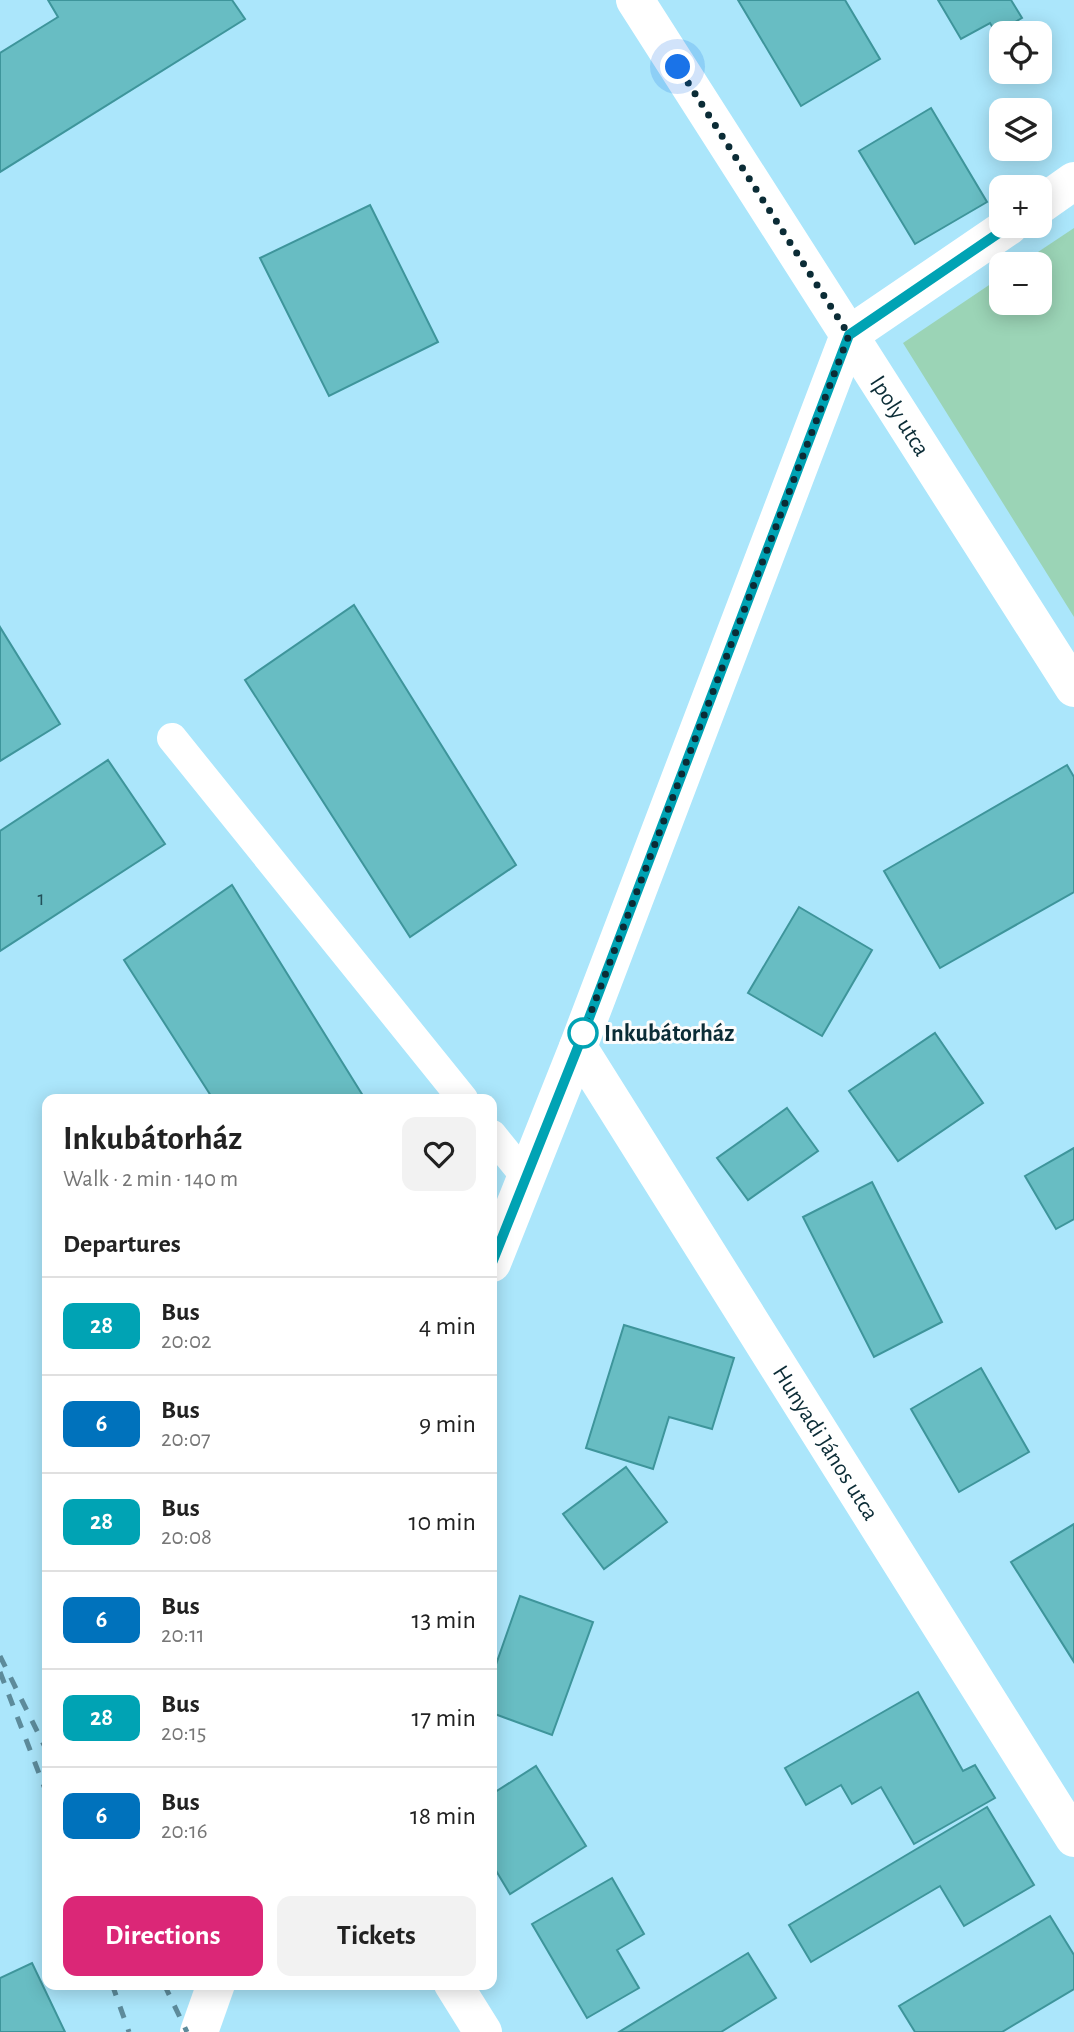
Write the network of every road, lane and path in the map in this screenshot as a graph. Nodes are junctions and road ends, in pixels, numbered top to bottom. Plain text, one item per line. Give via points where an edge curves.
1 (635, 0) edge
2 (1074, 181) edge
3 (1052, 197) edge
4 (991, 238) edge
5 (849, 335) junction
6 (1074, 688) edge
7 (172, 738) dead end
8 (578, 1047) junction
9 (459, 1094) edge
10 (497, 1141) edge
11 (526, 1177) junction
12 (497, 1250) edge
13 (1061, 1789) edge
14 (1074, 1838) edge
15 (214, 1990) edge
16 (457, 1990) edge
17 (200, 2032) edge
18 (484, 2032) edge

1 - 5 street, Ipoly utca
2 - 3 street
4 - 5 street
5 - 6 street, Ipoly utca
5 - 8 street
7 - 9 lane
8 - 11 street
8 - 13 street, Hunyadi János utca
10 - 11 lane
11 - 12 street
13 - 14 street, Hunyadi János utca
15 - 17 street
16 - 18 street

